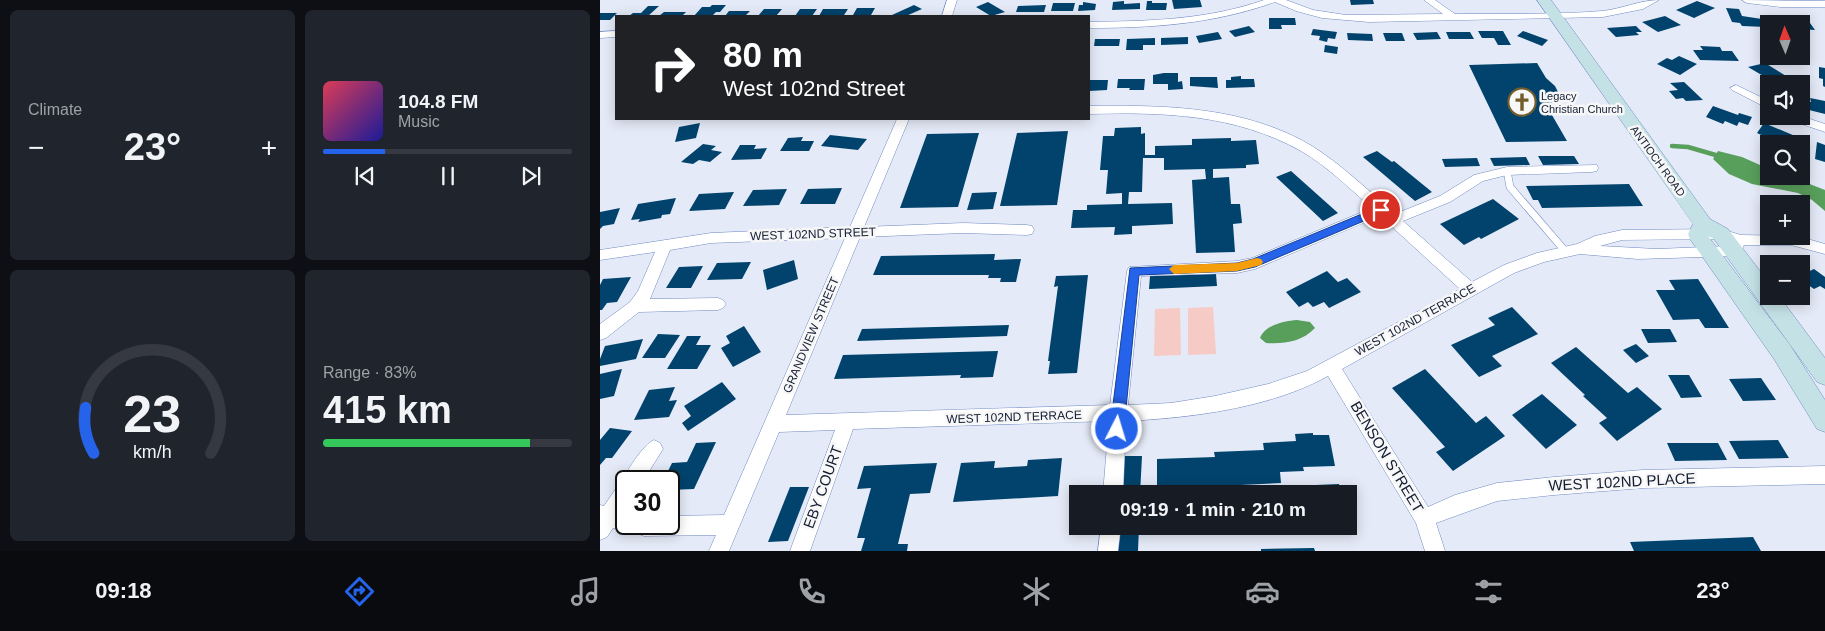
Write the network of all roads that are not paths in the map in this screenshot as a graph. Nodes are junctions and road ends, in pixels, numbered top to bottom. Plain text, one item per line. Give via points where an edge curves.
1 (952, 0) edge
2 (1273, 0) edge
3 (1278, 0) edge
4 (1429, 0) edge
5 (1544, 0) edge
6 (1654, 0) edge
7 (1747, 0) edge
8 (1809, 2) edge
9 (1825, 4) edge
10 (947, 15) edge
11 (1555, 16) junction
12 (1825, 16) edge
13 (1454, 18) junction
14 (1090, 25) edge
15 (615, 34) edge
16 (600, 35) edge
17 (1736, 88) dead end
18 (1760, 101) edge
19 (1090, 110) edge
20 (903, 120) edge
21 (1810, 123) edge
22 (1825, 128) edge
23 (1592, 168) dead end
24 (1507, 171) junction
25 (1387, 215) junction
26 (1027, 230) dead end
27 (1707, 230) junction
28 (855, 232) junction
29 (665, 244) junction
30 (1738, 246) junction
31 (1825, 249) edge
32 (1573, 251) junction
33 (1711, 253) junction
34 (600, 255) edge
35 (1470, 288) junction
36 (718, 304) dead end
37 (636, 306) junction
38 (600, 333) edge
39 (1794, 352) junction
40 (1331, 366) junction
41 (1825, 376) edge
42 (1118, 413) junction
43 (1825, 421) edge
44 (847, 422) junction
45 (772, 424) junction
46 (654, 450) dead end
47 (640, 470) edge
48 (1825, 475) edge
49 (1114, 485) edge
50 (1424, 518) junction
51 (730, 525) junction
52 (680, 526) edge
53 (1110, 535) edge
54 (719, 551) edge
55 (800, 551) edge
56 (1108, 551) edge
57 (1435, 551) edge

1 - 10 street
2 - 14 street via 1206,20
3 - 13 street via 1315,14 1347,18
4 - 13 street
5 - 11 main road, ANTIOCH ROAD
6 - 11 street via 1623,11
7 - 8 street via 1781,4
8 - 9 street
8 - 12 street
11 - 13 street
11 - 27 main road, ANTIOCH ROAD
15 - 16 street
17 - 18 street
19 - 25 street via 1183,110 1262,127 1315,153
20 - 28 street, GRANDVIEW STREET
21 - 22 street
23 - 24 street
24 - 25 street via 1479,178 1445,199
24 - 32 lane via 1510,188
25 - 35 street
25 - 42 street via 1237,267 1134,271
26 - 28 street, WEST 102ND STREET via 963,228
27 - 30 main road, ANTIOCH ROAD
27 - 32 street, WEST 102ND TERRACE via 1622,235
27 - 33 main road, ANTIOCH ROAD
28 - 29 street, WEST 102ND STREET via 711,238
28 - 45 street, GRANDVIEW STREET
29 - 34 street, WEST 102ND STREET
29 - 37 street via 645,294
30 - 31 street, WEST 102ND TERRACE via 1790,240
30 - 33 street, WEST 102ND TERRACE
30 - 39 main road, ANTIOCH ROAD
32 - 33 street, WEST 102ND TERRACE
32 - 35 street, WEST 102ND TERRACE via 1542,257
33 - 39 main road, ANTIOCH ROAD
35 - 40 street, WEST 102ND TERRACE
36 - 37 street
37 - 38 street
39 - 41 main road, ANTIOCH ROAD
39 - 43 main road, ANTIOCH ROAD
40 - 42 street, WEST 102ND TERRACE via 1268,392 1214,404
40 - 50 street, BENSON STREET
42 - 44 street, WEST 102ND TERRACE
42 - 49 street
44 - 45 street, WEST 102ND TERRACE
44 - 55 street, EBY COURT
45 - 51 street, GRANDVIEW STREET
46 - 47 street
48 - 50 street, WEST 102ND PLACE via 1643,479 1497,492
50 - 57 street, BENSON STREET
51 - 52 street
51 - 54 street, GRANDVIEW STREET
53 - 56 street

